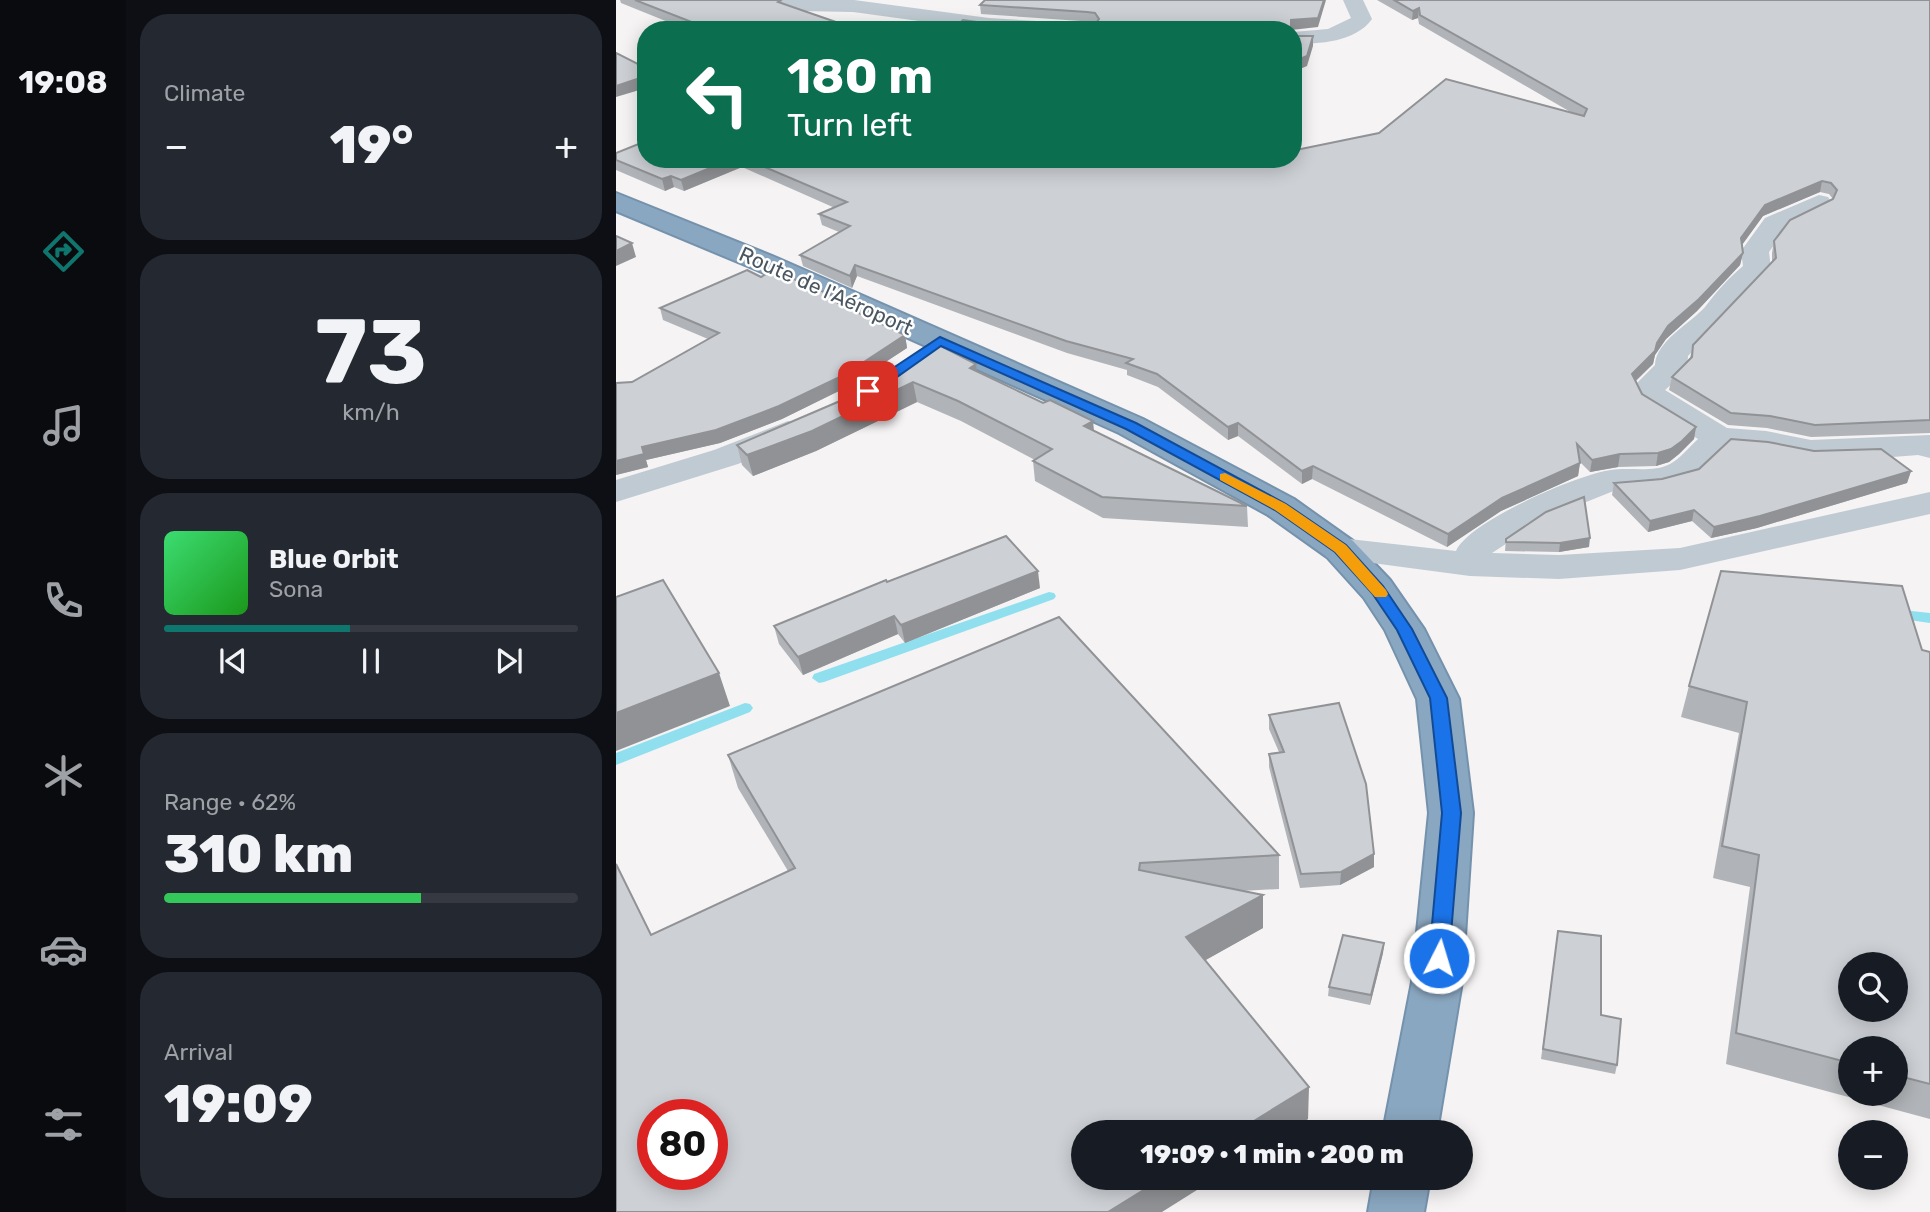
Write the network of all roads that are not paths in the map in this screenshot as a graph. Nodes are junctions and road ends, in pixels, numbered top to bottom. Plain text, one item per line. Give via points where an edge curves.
1 (774, 0) edge
2 (1353, 0) edge
3 (966, 21) edge
4 (1302, 37) edge
5 (616, 201) edge
6 (1819, 203) edge
7 (940, 341) junction
8 (909, 363) edge
9 (815, 418) edge
10 (1718, 437) junction
11 (1930, 448) edge
12 (616, 491) edge
13 (1930, 503) edge
14 (1340, 549) junction
15 (1471, 564) junction
16 (1412, 1120) edge
17 (1400, 1190) edge
18 (1396, 1212) edge

1 - 3 street
2 - 4 street via 1362,19 1352,28
5 - 7 highway, Route de l'Aéroport
6 - 10 street via 1774,224 1755,251 1757,268 1676,351 1671,368 1648,388 1652,397
7 - 8 street
7 - 14 highway, Route de l'Aéroport via 1131,426 1281,507
9 - 12 street via 726,457
10 - 11 street via 1811,450 1926,443
10 - 15 street via 1684,471 1660,478 1611,480 1531,511 1476,547
13 - 15 street via 1681,559 1559,567
14 - 15 street
14 - 16 highway, Route de l'Aéroport via 1377,589 1404,629 1440,711 1451,813 1437,982
17 - 18 highway

